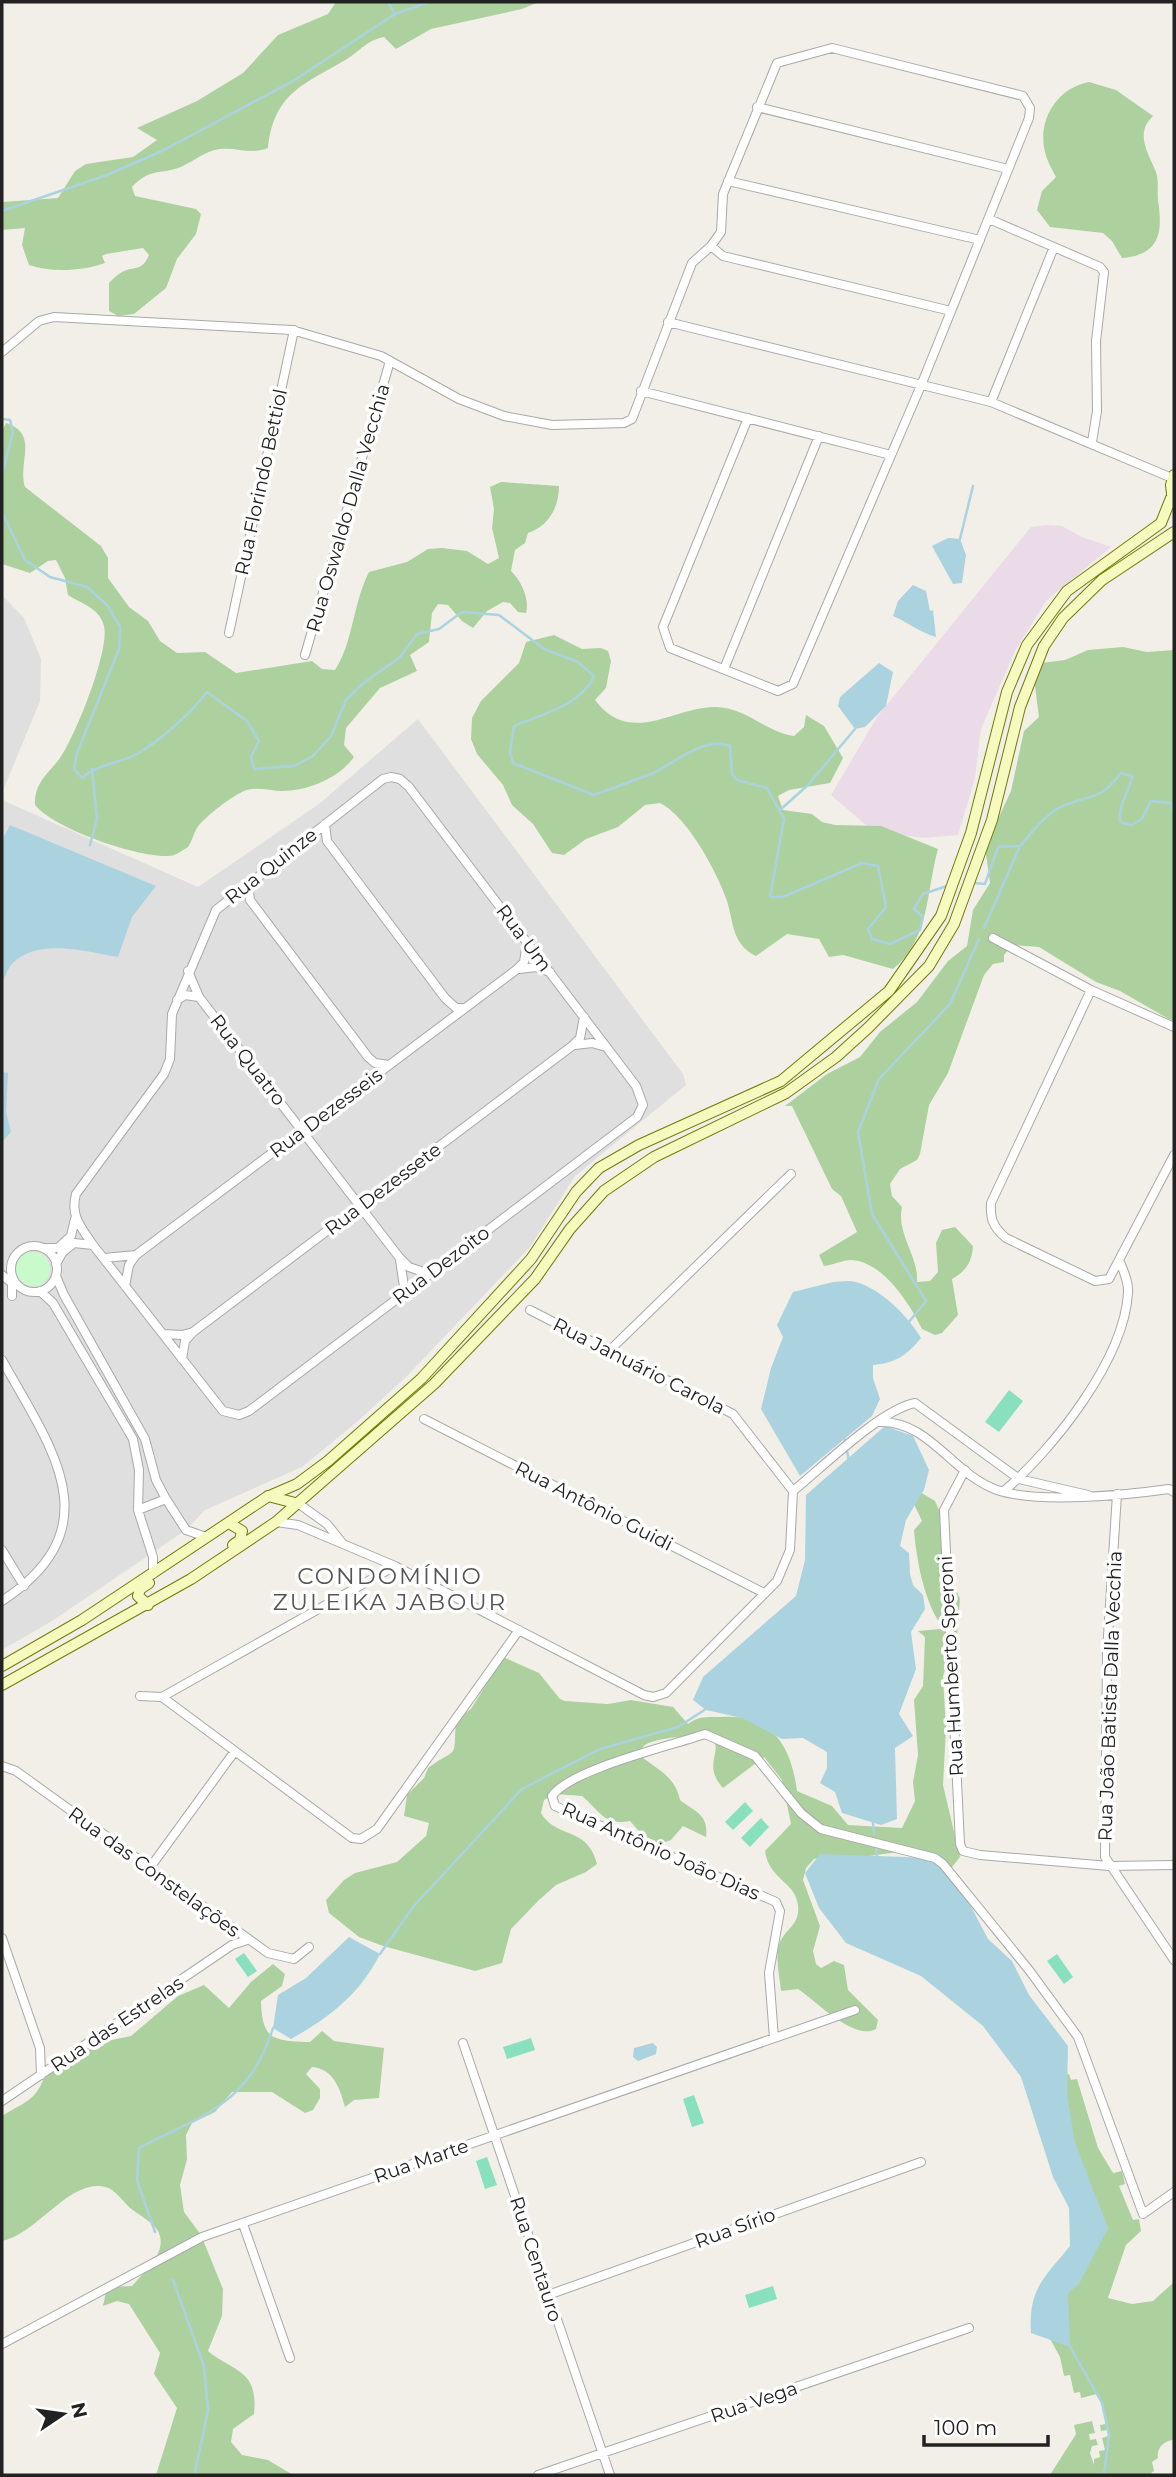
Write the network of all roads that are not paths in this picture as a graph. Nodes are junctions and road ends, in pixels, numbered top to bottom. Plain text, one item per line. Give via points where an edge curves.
1 (757, 107) junction
2 (1008, 169) junction
3 (728, 181) junction
4 (989, 219) junction
5 (980, 240) junction
6 (711, 246) junction
7 (1054, 247) junction
8 (951, 311) junction
9 (668, 322) junction
10 (294, 330) junction
11 (2, 352) edge
12 (390, 361) junction
13 (922, 383) junction
14 (641, 391) junction
15 (991, 402) junction
16 (748, 418) junction
17 (820, 436) junction
18 (1092, 442) junction
19 (891, 455) junction
20 (1173, 476) edge
21 (1173, 502) edge
22 (1174, 532) edge
23 (229, 633) dead end
24 (305, 655) dead end
25 (724, 669) junction
26 (396, 778) joint
27 (325, 824) junction
28 (308, 837) junction
29 (327, 841) junction
30 (248, 883) junction
31 (232, 896) junction
32 (250, 900) junction
33 (993, 937) dead end
34 (527, 942) junction
35 (516, 970) junction
36 (188, 971) junction
37 (550, 972) junction
38 (1091, 990) junction
39 (199, 997) junction
40 (445, 998) junction
41 (177, 1000) junction
42 (464, 1009) junction
43 (584, 1017) junction
44 (445, 1023) junction
45 (1174, 1027) edge
46 (572, 1046) junction
47 (606, 1047) junction
48 (368, 1057) junction
49 (389, 1065) junction
50 (369, 1080) junction
51 (643, 1105) joint
52 (302, 1131) junction
53 (1174, 1155) edge
54 (791, 1174) dead end
55 (360, 1206) junction
56 (75, 1219) junction
57 (93, 1245) junction
58 (45, 1248) junction
59 (136, 1255) junction
60 (399, 1257) junction
61 (104, 1258) junction
62 (1120, 1262) junction
63 (12, 1264) junction
64 (56, 1264) junction
65 (2, 1274) edge
66 (429, 1274) junction
67 (56, 1276) junction
68 (125, 1286) junction
69 (26, 1291) junction
70 (40, 1292) junction
71 (405, 1293) junction
72 (12, 1296) junction
73 (2, 1301) edge
74 (530, 1310) dead end
75 (193, 1332) junction
76 (163, 1334) junction
77 (610, 1350) junction
78 (182, 1359) junction
79 (2, 1360) edge
80 (424, 1419) dead end
81 (877, 1422) junction
82 (965, 1469) junction
83 (1019, 1479) junction
84 (793, 1491) junction
85 (1004, 1491) junction
86 (1174, 1492) edge
87 (1117, 1494) junction
88 (1088, 1495) junction
89 (268, 1496) junction
90 (166, 1499) junction
91 (299, 1504) junction
92 (138, 1510) junction
93 (276, 1522) junction
94 (229, 1523) junction
95 (209, 1537) junction
96 (198, 1545) junction
97 (345, 1546) junction
98 (2, 1549) edge
99 (213, 1563) junction
100 (395, 1566) junction
101 (153, 1574) junction
102 (24, 1586) junction
103 (764, 1593) junction
104 (2, 1601) edge
105 (148, 1605) junction
106 (519, 1630) junction
107 (2, 1666) edge
108 (2, 1685) edge
109 (140, 1696) dead end
110 (162, 1697) junction
111 (235, 1751) junction
112 (2, 1766) edge
113 (1174, 1865) edge
114 (1109, 1866) junction
115 (149, 1869) junction
116 (233, 1930) junction
117 (2, 1938) edge
118 (247, 1940) junction
119 (232, 1945) junction
120 (309, 1947) dead end
121 (1174, 1960) edge
122 (855, 2010) dead end
123 (774, 2038) junction
124 (463, 2043) dead end
125 (41, 2075) junction
126 (2, 2101) edge
127 (495, 2135) junction
128 (921, 2162) dead end
129 (1174, 2192) edge
130 (243, 2224) junction
131 (548, 2295) junction
132 (969, 2328) dead end
133 (2, 2344) edge
134 (289, 2358) dead end
135 (603, 2454) junction
136 (538, 2475) edge
137 (610, 2475) edge

1 - 2 street
1 - 2 street via 776,63 827,47 993,87 1020,94 1030,108
1 - 3 street
2 - 4 street
3 - 5 street
3 - 6 street via 722,198 722,226
4 - 5 street
4 - 7 street
5 - 8 street
6 - 8 street via 723,256
6 - 9 street via 692,263
7 - 15 street
7 - 18 street via 1100,267 1105,276 1096,341 1097,411
8 - 13 street
9 - 13 street
9 - 14 street
10 - 11 street via 54,317 39,321
10 - 12 street
10 - 23 street, Rua Florindo Bettiol
12 - 14 street via 459,400 504,416 552,425 624,423 632,419
12 - 24 street, Rua Oswaldo Dalla Vecchia
13 - 15 street
13 - 19 street
14 - 16 street
15 - 18 street
16 - 17 street
16 - 25 street via 663,627 670,648
17 - 19 street
17 - 25 street
18 - 20 street
19 - 25 street via 793,684 778,691
20 - 21 main road
21 - 89 main road via 1161,523 1067,591 1027,645 1002,708 981,797 941,916 889,991 781,1080 639,1144 599,1168 576,1192 523,1268 421,1378 328,1461 297,1484
22 - 91 main road via 1102,580 1063,618 1044,646 1020,707 971,883 929,966 844,1050 786,1093 654,1157 604,1191 493,1324 434,1384
26 - 27 street, Rua Quinze via 383,779
26 - 34 street, Rua Um via 409,787
27 - 28 street, Rua Quinze
27 - 29 street
28 - 29 street
28 - 30 street, Rua Quinze
29 - 40 street
30 - 31 street, Rua Quinze
30 - 32 street
31 - 32 street
31 - 36 street, Rua Quinze via 216,910
32 - 48 street
33 - 38 street
34 - 35 street via 524,962
34 - 37 street, Rua Um
35 - 37 street via 536,967
35 - 42 street, Rua Dezesseis
36 - 39 street, Rua Quatro
36 - 41 street, Rua Quinze
37 - 43 street, Rua Um
38 - 45 street
38 - 62 street via 990,1203 990,1217 995,1230 1006,1238 1095,1281 1109,1279
39 - 41 street, Rua Quatro via 186,995
39 - 52 street, Rua Quatro
40 - 42 street
40 - 44 street
41 - 56 street, Rua Quinze via 164,1074 76,1194
42 - 44 street, Rua Dezesseis
43 - 46 street via 580,1038
43 - 47 street, Rua Um
44 - 49 street, Rua Dezesseis
46 - 47 street via 583,1042
46 - 55 street, Rua Dezessete
47 - 51 street, Rua Um via 636,1086
48 - 49 street
48 - 50 street
49 - 50 street, Rua Dezesseis
50 - 52 street, Rua Dezesseis
51 - 66 street, Rua Dezoito via 636,1117
52 - 55 street, Rua Quatro
52 - 59 street, Rua Dezesseis
53 - 62 street
54 - 77 street
55 - 60 street, Rua Quatro
55 - 75 street, Rua Dezessete
56 - 57 street
56 - 58 street via 71,1236 58,1248
57 - 61 street
57 - 64 street via 74,1242
58 - 63 street via 22,1249
58 - 64 street
59 - 61 street
59 - 68 street
60 - 66 street, Rua Quatro
60 - 71 street, Rua Quatro
61 - 68 street
62 - 83 street via 1129,1291 1111,1359
63 - 65 street
63 - 69 street via 15,1282
64 - 67 street
65 - 72 street via 12,1283
66 - 71 street, Rua Dezoito
67 - 70 street
67 - 90 street via 145,1439
68 - 76 street
69 - 70 street
69 - 72 street
70 - 92 street via 53,1303 133,1439 139,1470
71 - 78 street, Rua Dezoito via 249,1411 232,1415 223,1411
72 - 73 street
74 - 77 street, Rua Januário Carola
75 - 76 street
75 - 78 street via 185,1341
76 - 78 street
77 - 84 street, Rua Januário Carola via 733,1414
79 - 102 street via 50,1447 64,1489 64,1517 55,1545 43,1567
80 - 103 street, Rua Antônio Guidi
81 - 82 street via 909,1426
81 - 83 street via 903,1405 921,1404
81 - 84 street
82 - 85 street
82 - 114 street, Rua Humberto Speroni via 944,1510 960,1843 963,1851 980,1855
83 - 85 street
83 - 88 street
84 - 103 street via 790,1550 777,1581
85 - 88 street
86 - 87 street
87 - 88 street
87 - 114 street, Rua João Batista Dalla Vecchia via 1107,1652 1105,1857
89 - 91 main road
89 - 94 main road
90 - 92 street
90 - 95 street via 190,1533
91 - 93 main road
91 - 97 street via 327,1524
92 - 101 street via 153,1557
93 - 97 street via 298,1525
93 - 99 main road
94 - 95 main road
94 - 99 main road via 240,1527 243,1536
95 - 96 main road
96 - 101 main road
96 - 105 main road via 192,1554 140,1589 138,1596
97 - 100 street
98 - 102 street
99 - 105 main road
100 - 106 street
100 - 110 street
101 - 107 main road
102 - 104 street
103 - 106 street via 661,1696 644,1695
105 - 108 main road
106 - 111 street via 377,1829 361,1839 352,1838
109 - 110 street
110 - 111 street
111 - 115 street
112 - 115 street, Rua das Constelações via 16,1771
113 - 114 street
114 - 121 street, Rua João Batista Dalla Vecchia
115 - 116 street, Rua das Constelações
116 - 118 street, Rua das Constelações
116 - 119 street
117 - 125 street via 40,2048
118 - 119 street, Rua das Estrelas
118 - 120 street, Rua das Constelações via 275,1956 294,1959
119 - 125 street, Rua das Estrelas
122 - 123 street, Rua Marte
123 - 127 street, Rua Marte
123 - 129 street, Rua Antônio João Dias via 769,1973 780,1911 776,1902 555,1806 552,1796 560,1784 705,1734 755,1756 821,1829 935,1858 1029,1970 1078,2037 1143,2214
124 - 127 street, Rua Centauro
125 - 126 street, Rua das Estrelas
127 - 130 street, Rua Marte
127 - 131 street, Rua Centauro
128 - 131 street, Rua Sírio
130 - 133 street, Rua Marte via 202,2237
130 - 134 street
131 - 135 street, Rua Centauro
132 - 135 street, Rua Vega
135 - 136 street, Rua Vega
135 - 137 street, Rua Centauro

